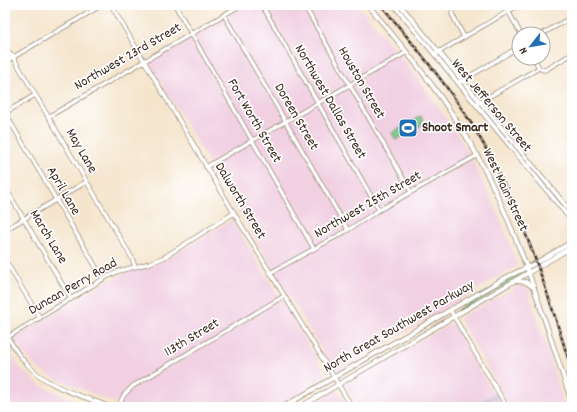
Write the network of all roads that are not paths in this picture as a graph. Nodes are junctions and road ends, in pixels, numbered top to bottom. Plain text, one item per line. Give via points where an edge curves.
1 (102, 5) edge
2 (111, 5) edge
3 (175, 5) edge
4 (240, 5) edge
5 (262, 5) edge
6 (304, 5) edge
7 (368, 5) edge
8 (394, 5) edge
9 (400, 5) edge
10 (458, 5) edge
11 (519, 5) edge
12 (508, 12) junction
13 (224, 14) junction
14 (572, 17) edge
15 (516, 26) edge
16 (551, 29) edge
17 (192, 33) junction
18 (464, 37) junction
19 (5, 49) edge
20 (407, 52) junction
21 (439, 52) junction
22 (511, 52) edge
23 (572, 54) edge
24 (434, 55) junction
25 (13, 57) junction
26 (144, 61) junction
27 (5, 62) edge
28 (539, 68) joint
29 (462, 80) junction
30 (458, 83) junction
31 (349, 84) junction
32 (35, 95) junction
33 (480, 101) junction
34 (318, 103) junction
35 (475, 105) junction
36 (489, 111) junction
37 (5, 113) edge
38 (483, 115) junction
39 (48, 117) junction
40 (286, 122) junction
41 (509, 135) junction
42 (504, 139) junction
43 (253, 140) junction
44 (478, 155) junction
45 (206, 167) junction
46 (541, 176) junction
47 (537, 179) junction
48 (86, 182) junction
49 (5, 187) edge
50 (412, 192) junction
51 (56, 199) junction
52 (566, 206) junction
53 (562, 209) junction
54 (379, 210) junction
55 (572, 213) edge
56 (234, 214) junction
57 (24, 218) junction
58 (572, 221) edge
59 (5, 230) edge
60 (348, 230) junction
61 (572, 242) edge
62 (572, 247) edge
63 (314, 249) junction
64 (5, 260) edge
65 (135, 267) junction
66 (527, 268) junction
67 (270, 273) junction
68 (529, 273) junction
69 (103, 279) junction
70 (516, 281) junction
71 (534, 288) junction
72 (284, 296) junction
73 (71, 299) junction
74 (450, 310) junction
75 (454, 316) junction
76 (40, 318) junction
77 (432, 320) junction
78 (436, 328) junction
79 (5, 332) edge
80 (7, 337) edge
81 (334, 377) junction
82 (338, 384) junction
83 (572, 402) edge
84 (110, 407) edge
85 (118, 407) edge
86 (283, 407) edge
87 (300, 407) edge
88 (352, 407) edge
89 (507, 407) edge
90 (563, 407) edge

1 - 25 street
2 - 26 street, Dalworth Street
3 - 17 street, Fort Worth Street
4 - 13 street, Northwest 23rd Street
5 - 34 street, Northwest Dallas Street
6 - 31 street, Houston Street
7 - 20 main road, West Main Street
8 - 24 main road, West Jefferson Street
9 - 21 main road, West Jefferson Street
10 - 18 street via 452,14
11 - 12 street
12 - 15 street
12 - 18 street
13 - 17 street, Northwest 23rd Street
13 - 40 street, Doreen Street
14 - 16 street
17 - 26 street, Northwest 23rd Street
17 - 43 street, Fort Worth Street
18 - 21 street
19 - 25 street, May Lane
20 - 31 street
20 - 44 main road, West Main Street via 436,90
21 - 24 street
21 - 29 main road, West Jefferson Street
22 - 29 street
23 - 28 street via 545,70
24 - 30 main road, West Jefferson Street
25 - 27 street
25 - 32 street, May Lane
26 - 39 street, Northwest 23rd Street
26 - 45 street, Dalworth Street
28 - 33 street
29 - 30 street
29 - 33 main road, West Jefferson Street
30 - 35 main road, West Jefferson Street
31 - 34 street
31 - 50 street, Houston Street
32 - 37 street
32 - 39 street, May Lane
33 - 35 street
33 - 36 main road, West Jefferson Street
34 - 40 street
34 - 54 street, Northwest Dallas Street
35 - 38 main road, West Jefferson Street
36 - 38 main road
36 - 41 main road, West Jefferson Street
37 - 51 street, April Lane
38 - 42 main road, West Jefferson Street
39 - 48 street, May Lane
40 - 43 street
40 - 60 street, Doreen Street
41 - 42 main road
41 - 46 main road, West Jefferson Street
42 - 47 main road, West Jefferson Street
43 - 45 street
43 - 63 street, Fort Worth Street
44 - 50 street, Northwest 25th Street
44 - 66 main road, West Main Street via 508,217
45 - 56 street, Dalworth Street
46 - 47 main road
46 - 52 main road, West Jefferson Street
47 - 53 main road, West Jefferson Street
48 - 51 street
48 - 65 street, May Lane
49 - 57 street, March Lane
50 - 54 street, Northwest 25th Street
51 - 57 street
51 - 69 street, April Lane
52 - 53 main road
52 - 55 main road, West Jefferson Street
53 - 58 main road, West Jefferson Street
54 - 60 street, Northwest 25th Street
56 - 65 street, Duncan Perry Road via 163,258
56 - 67 street, Dalworth Street
57 - 59 street
57 - 73 street, March Lane
60 - 63 street, Northwest 25th Street
61 - 66 main road, North Great Southwest Parkway
62 - 68 main road, North Great Southwest Parkway
63 - 67 street, Northwest 25th Street
64 - 76 street
65 - 69 street, Duncan Perry Road
66 - 68 main road, West Main Street
66 - 74 main road, North Great Southwest Parkway
67 - 72 street, Dalworth Street
68 - 70 main road, North Great Southwest Parkway
68 - 71 main road, West Main Street
69 - 73 street, Duncan Perry Road
70 - 71 main road via 526,282
70 - 75 main road, North Great Southwest Parkway
71 - 83 main road, West Main Street
72 - 81 street, Dalworth Street
72 - 85 street, 113th Street via 133,386 124,394
73 - 76 street, Duncan Perry Road
74 - 75 street
74 - 77 main road, North Great Southwest Parkway
75 - 78 main road, North Great Southwest Parkway
75 - 89 street
76 - 80 street, Duncan Perry Road
77 - 78 main road
77 - 81 main road, North Great Southwest Parkway
78 - 82 main road, North Great Southwest Parkway
79 - 80 street
80 - 84 street via 26,364 42,378 58,387
81 - 82 street, Dalworth Street
81 - 86 main road, North Great Southwest Parkway
82 - 87 main road, North Great Southwest Parkway
82 - 88 street, Dalworth Street
83 - 90 street

